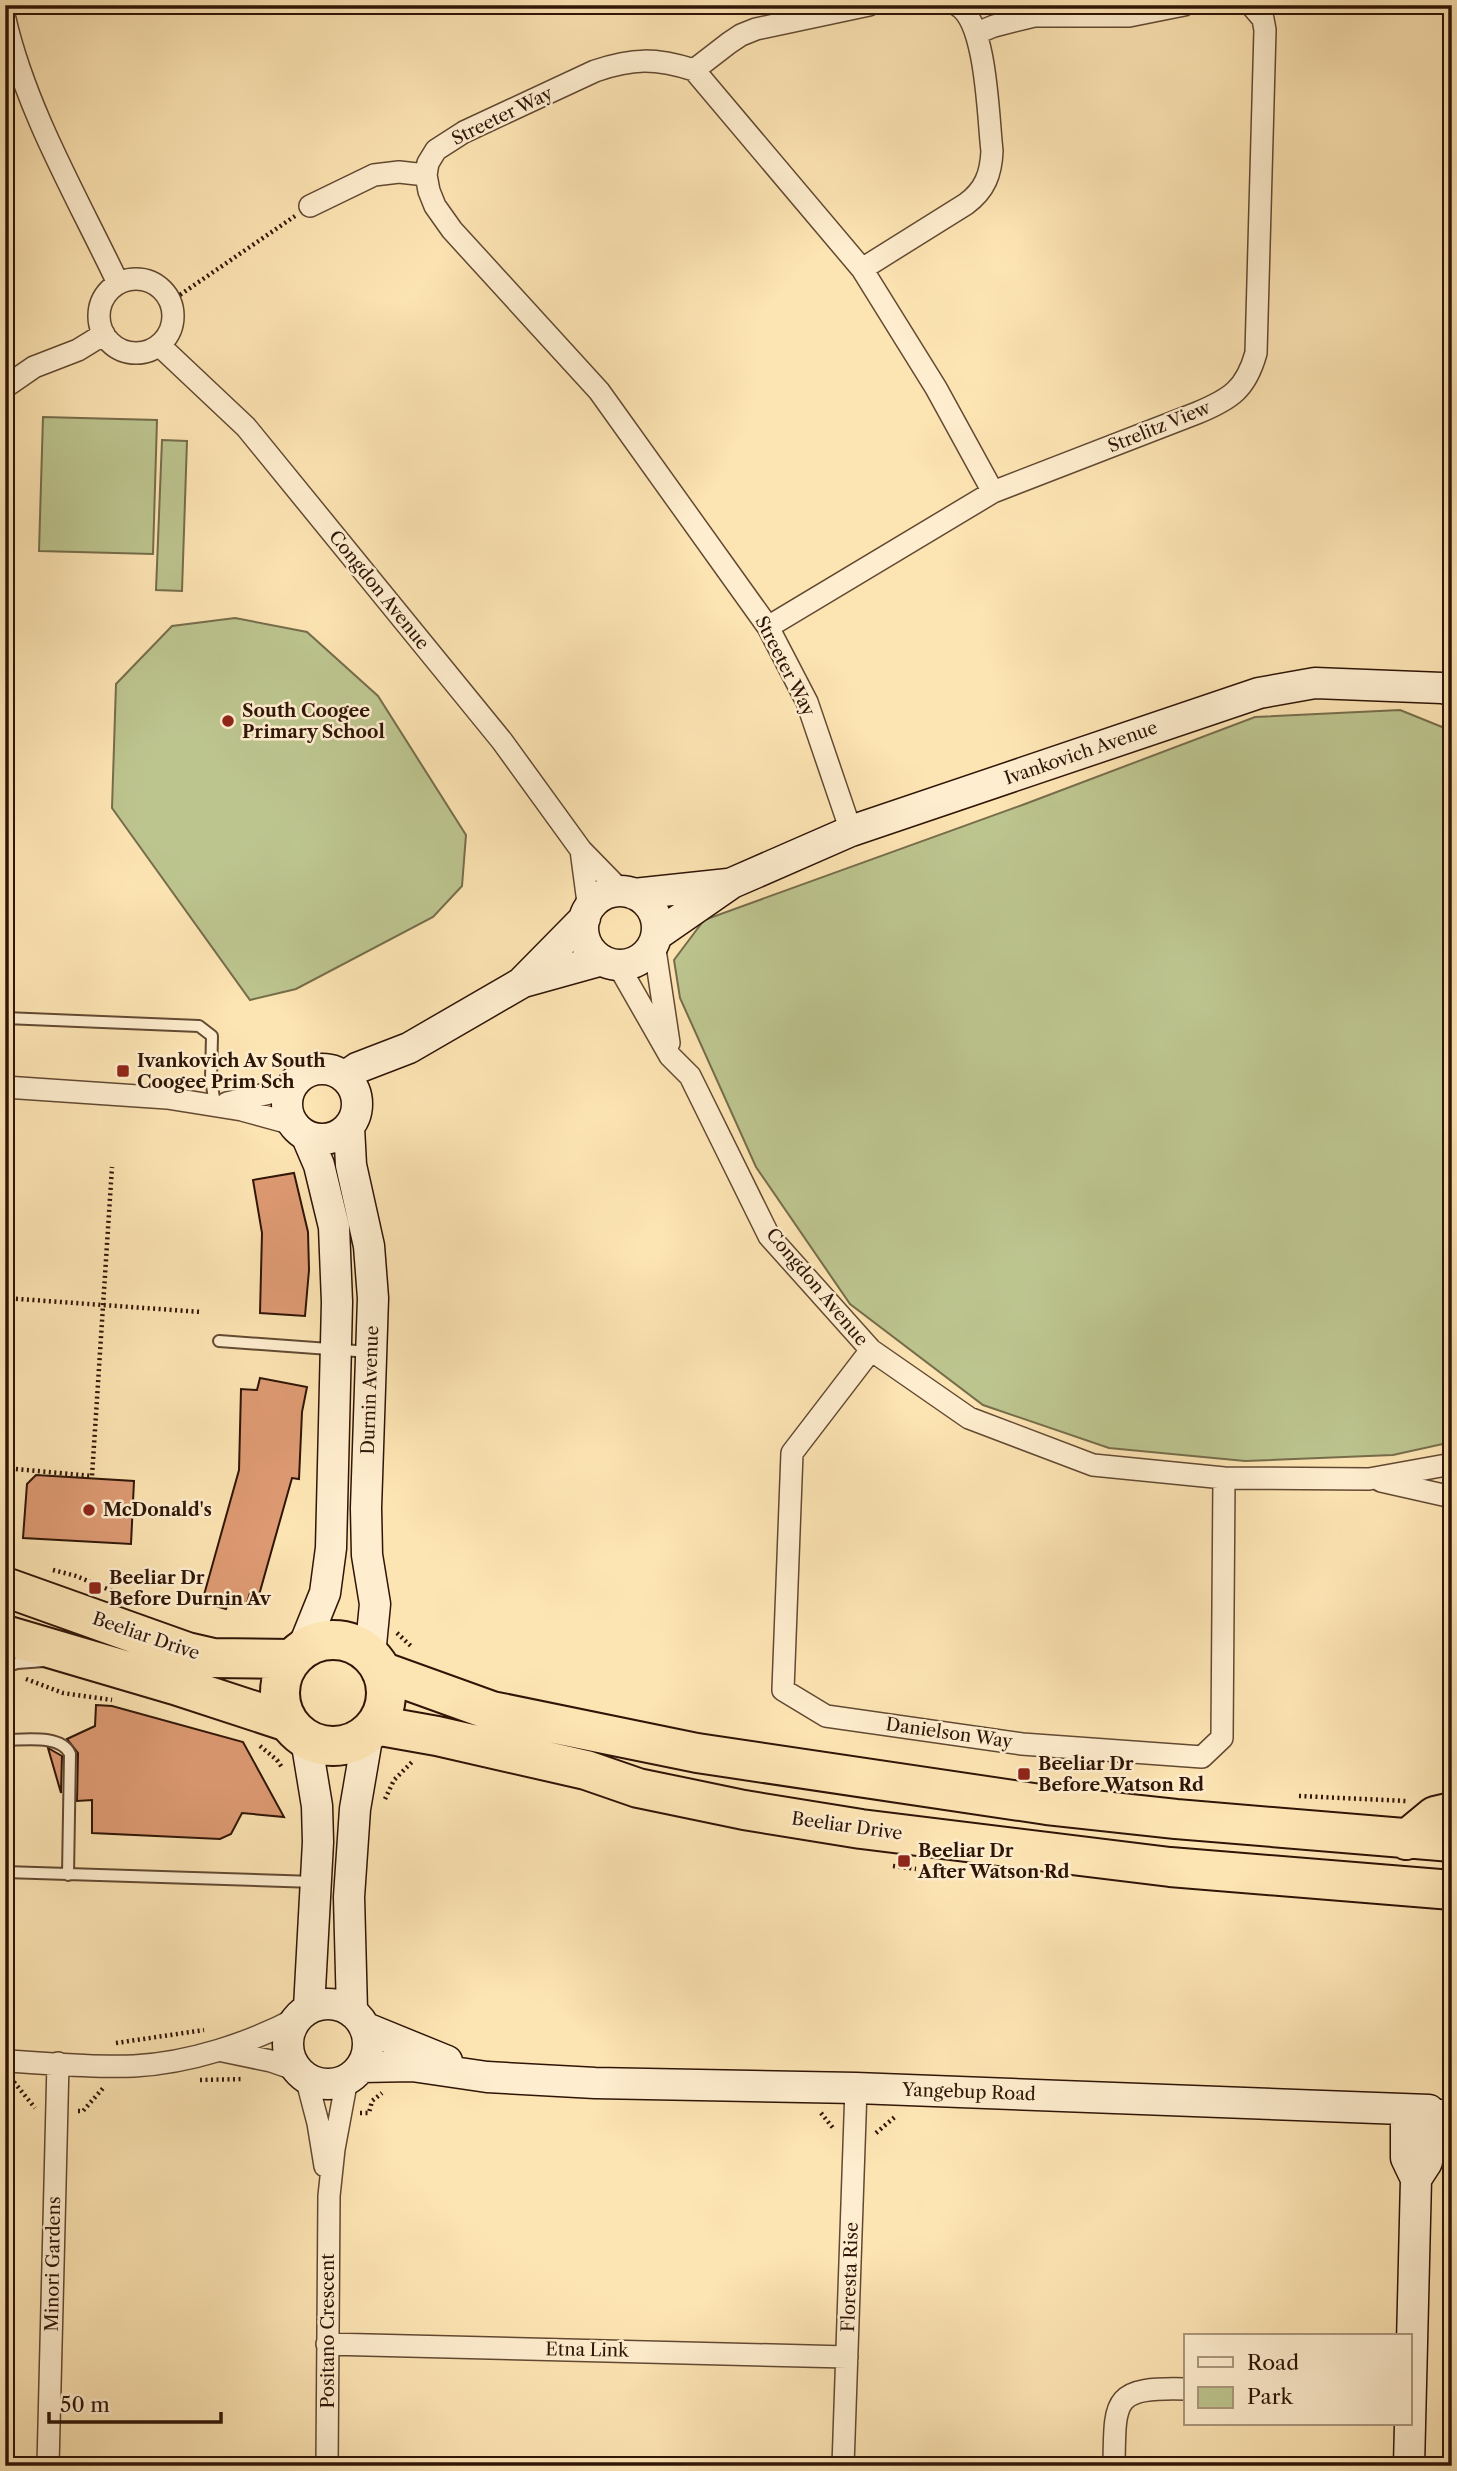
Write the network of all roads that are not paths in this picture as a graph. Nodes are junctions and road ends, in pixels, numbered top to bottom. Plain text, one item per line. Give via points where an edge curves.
1 (869, 5) edge
2 (957, 5) edge
3 (1184, 5) edge
4 (1251, 5) edge
5 (5, 19) edge
6 (977, 33) junction
7 (694, 70) junction
8 (426, 175) junction
9 (310, 206) road end
10 (862, 269) junction
11 (118, 283) junction
12 (104, 334) junction
13 (159, 345) junction
14 (5, 387) edge
15 (993, 492) junction
16 (768, 627) junction
17 (1449, 688) edge
18 (851, 831) junction
19 (581, 850) junction
20 (732, 884) junction
21 (628, 893) junction
22 (587, 914) junction
23 (655, 939) junction
24 (610, 962) junction
25 (523, 982) junction
26 (5, 1018) edge
27 (409, 1048) junction
28 (670, 1056) junction
29 (344, 1077) junction
30 (5, 1087) edge
31 (291, 1088) junction
32 (215, 1105) junction
33 (353, 1117) junction
34 (300, 1130) junction
35 (219, 1340) dead end
36 (334, 1349) junction
37 (870, 1350) junction
38 (372, 1352) junction
39 (1452, 1464) edge
40 (1224, 1478) junction
41 (1369, 1479) junction
42 (1452, 1497) edge
43 (5, 1587) edge
44 (5, 1635) edge
45 (297, 1655) junction
46 (81, 1657) junction
47 (376, 1663) junction
48 (5, 1667) edge
49 (372, 1729) junction
50 (297, 1730) junction
51 (5, 1740) edge
52 (1452, 1812) edge
53 (1406, 1840) junction
54 (1452, 1843) edge
55 (5, 1872) edge
56 (68, 1875) junction
57 (315, 1882) junction
58 (1452, 1890) edge
59 (303, 2013) junction
60 (359, 2020) junction
61 (218, 2050) junction
62 (5, 2061) edge
63 (58, 2063) junction
64 (301, 2073) junction
65 (354, 2073) junction
66 (487, 2077) junction
67 (856, 2088) junction
68 (1429, 2110) edge
69 (329, 2196) junction
70 (1412, 2334) edge
71 (327, 2344) junction
72 (847, 2357) junction
73 (1184, 2389) edge
74 (1410, 2426) edge
75 (48, 2466) edge
76 (327, 2466) edge
77 (843, 2466) edge
78 (1114, 2466) edge
79 (1409, 2466) edge

1 - 7 street via 756,29
2 - 6 street
3 - 6 street via 1103,18 1034,16
4 - 15 street, Strelitz View via 1263,19 1265,30 1256,353 1251,372 1242,387 1213,406
5 - 11 street via 47,135
6 - 10 street via 992,151 986,182 966,204
7 - 8 street, Streeter Way via 640,60 595,71 445,143 428,163
7 - 10 street
8 - 9 street via 374,175
8 - 16 street, Streeter Way via 435,206 452,230 599,391
10 - 15 street via 936,388
11 - 12 street via 102,300
11 - 13 street via 142,279 164,290 174,313
12 - 13 street via 112,344 135,353
12 - 14 street via 78,351 34,367
13 - 19 street, Congdon Avenue via 246,427 502,740
15 - 16 street, Strelitz View
16 - 18 street, Streeter Way via 807,702
17 - 18 street, Ivankovich Avenue via 1315,683 1259,693
18 - 20 street, Ivankovich Avenue
19 - 21 street, Congdon Avenue
19 - 22 street, Congdon Avenue
20 - 21 street, Ivankovich Avenue
20 - 23 street, Ivankovich Avenue
21 - 22 street via 608,893 595,901
21 - 23 street via 646,901 654,911
22 - 24 street via 586,944 596,956
22 - 25 street
23 - 24 street via 640,961
23 - 28 street
24 - 25 street
24 - 28 street, Congdon Avenue
25 - 27 street
26 - 32 lane via 199,1026 212,1036
27 - 29 street
27 - 33 street
28 - 37 street, Congdon Avenue via 690,1076 769,1236
29 - 31 street via 315,1070 305,1073
29 - 33 street via 356,1096
30 - 32 street via 133,1094
31 - 32 street
31 - 34 street via 286,1106
32 - 34 street
33 - 34 street via 340,1135 330,1139 318,1140
33 - 38 street, Durnin Avenue via 351,1166 369,1247
34 - 36 street, Durnin Avenue via 319,1165 334,1227
35 - 36 lane
36 - 38 lane
36 - 45 street, Durnin Avenue via 331,1548 325,1593
37 - 40 street, Congdon Avenue via 969,1418 1093,1465
37 - 40 street, Danielson Way via 792,1453 783,1690 826,1716 1022,1744 1202,1757 1222,1738
38 - 47 street, Durnin Avenue via 366,1507
39 - 41 street, Congdon Avenue
40 - 41 street, Congdon Avenue
41 - 42 street, Congdon Avenue
43 - 45 highway, Beeliar Drive via 187,1652 213,1658
44 - 46 highway, Beeliar Drive
45 - 47 highway via 314,1644 338,1640 360,1648
45 - 50 highway via 285,1670 280,1697
46 - 48 lane
46 - 50 highway, Beeliar Drive
47 - 49 highway via 386,1685 386,1699
47 - 53 highway via 492,1711 697,1753 1046,1805
49 - 50 highway via 339,1746 327,1746
49 - 58 highway, Beeliar Drive via 437,1736 586,1770 638,1788 860,1829 1170,1867
49 - 60 street via 355,1809 349,1897
50 - 57 street via 317,1806
51 - 56 lane via 58,1742 67,1747
52 - 53 highway via 1434,1816
53 - 54 highway
55 - 56 lane
56 - 57 lane
57 - 59 street
59 - 60 street via 331,2003
59 - 61 street via 266,2034
59 - 64 street via 289,2032 288,2047
60 - 65 street via 368,2050
60 - 66 street, Yangebup Road
61 - 63 street via 133,2066
61 - 64 street via 271,2061
62 - 63 street
63 - 75 street, Minori Gardens
64 - 65 street via 317,2083 330,2084
64 - 69 street, Positano Crescent via 322,2141
65 - 66 street, Yangebup Road via 412,2066
65 - 69 street, Positano Crescent via 334,2149
66 - 67 street, Yangebup Road
67 - 68 street, Yangebup Road
67 - 72 street, Floresta Rise
68 - 70 street via 1427,2162 1416,2179
69 - 71 street, Positano Crescent
71 - 72 street, Etna Link
71 - 76 street, Positano Crescent
72 - 77 street, Floresta Rise
73 - 78 street via 1154,2388 1125,2399 1115,2417
74 - 79 street

